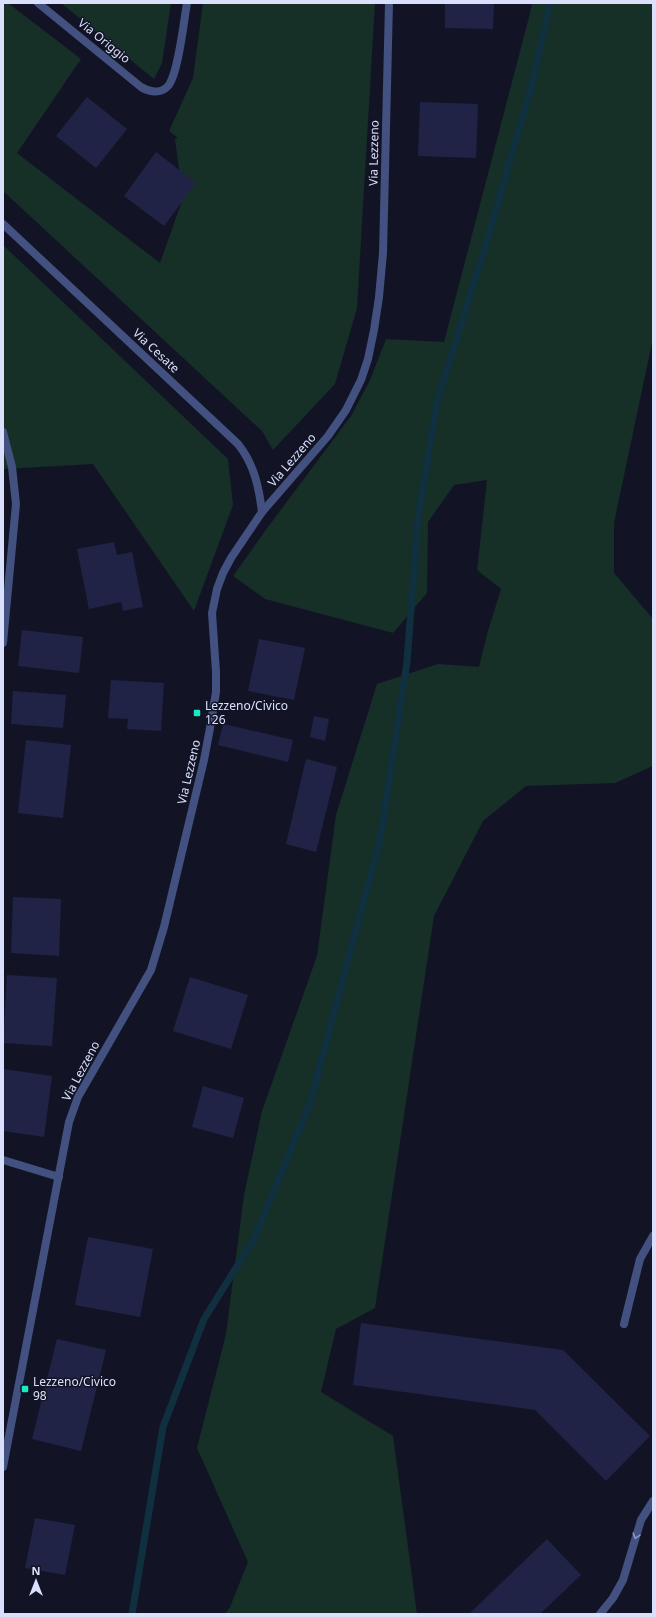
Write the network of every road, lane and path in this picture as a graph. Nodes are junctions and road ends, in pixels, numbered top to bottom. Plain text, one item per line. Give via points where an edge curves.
1 (38, 3) edge
2 (187, 3) edge
3 (389, 3) edge
4 (3, 224) edge
5 (3, 432) edge
6 (262, 512) junction
7 (3, 643) edge
8 (3, 1160) edge
9 (59, 1177) junction
10 (653, 1236) edge
11 (624, 1324) dead end
12 (3, 1467) edge
13 (653, 1501) edge
14 (600, 1614) edge

1 - 2 street, Via Origgio via 141,87 158,91 167,87 172,76
3 - 6 street, Via Lezzeno via 383,253 379,297 368,359 354,396 338,423
4 - 6 street, Via Cesate via 238,444 254,470
5 - 7 street via 12,467 16,504
6 - 9 street, Via Lezzeno via 230,558 213,605 216,672 213,715 163,933 151,970 78,1097 70,1122
8 - 9 street
9 - 12 street, Via Lezzeno
10 - 11 street via 640,1259
13 -> 14 street via 641,1520 623,1580

